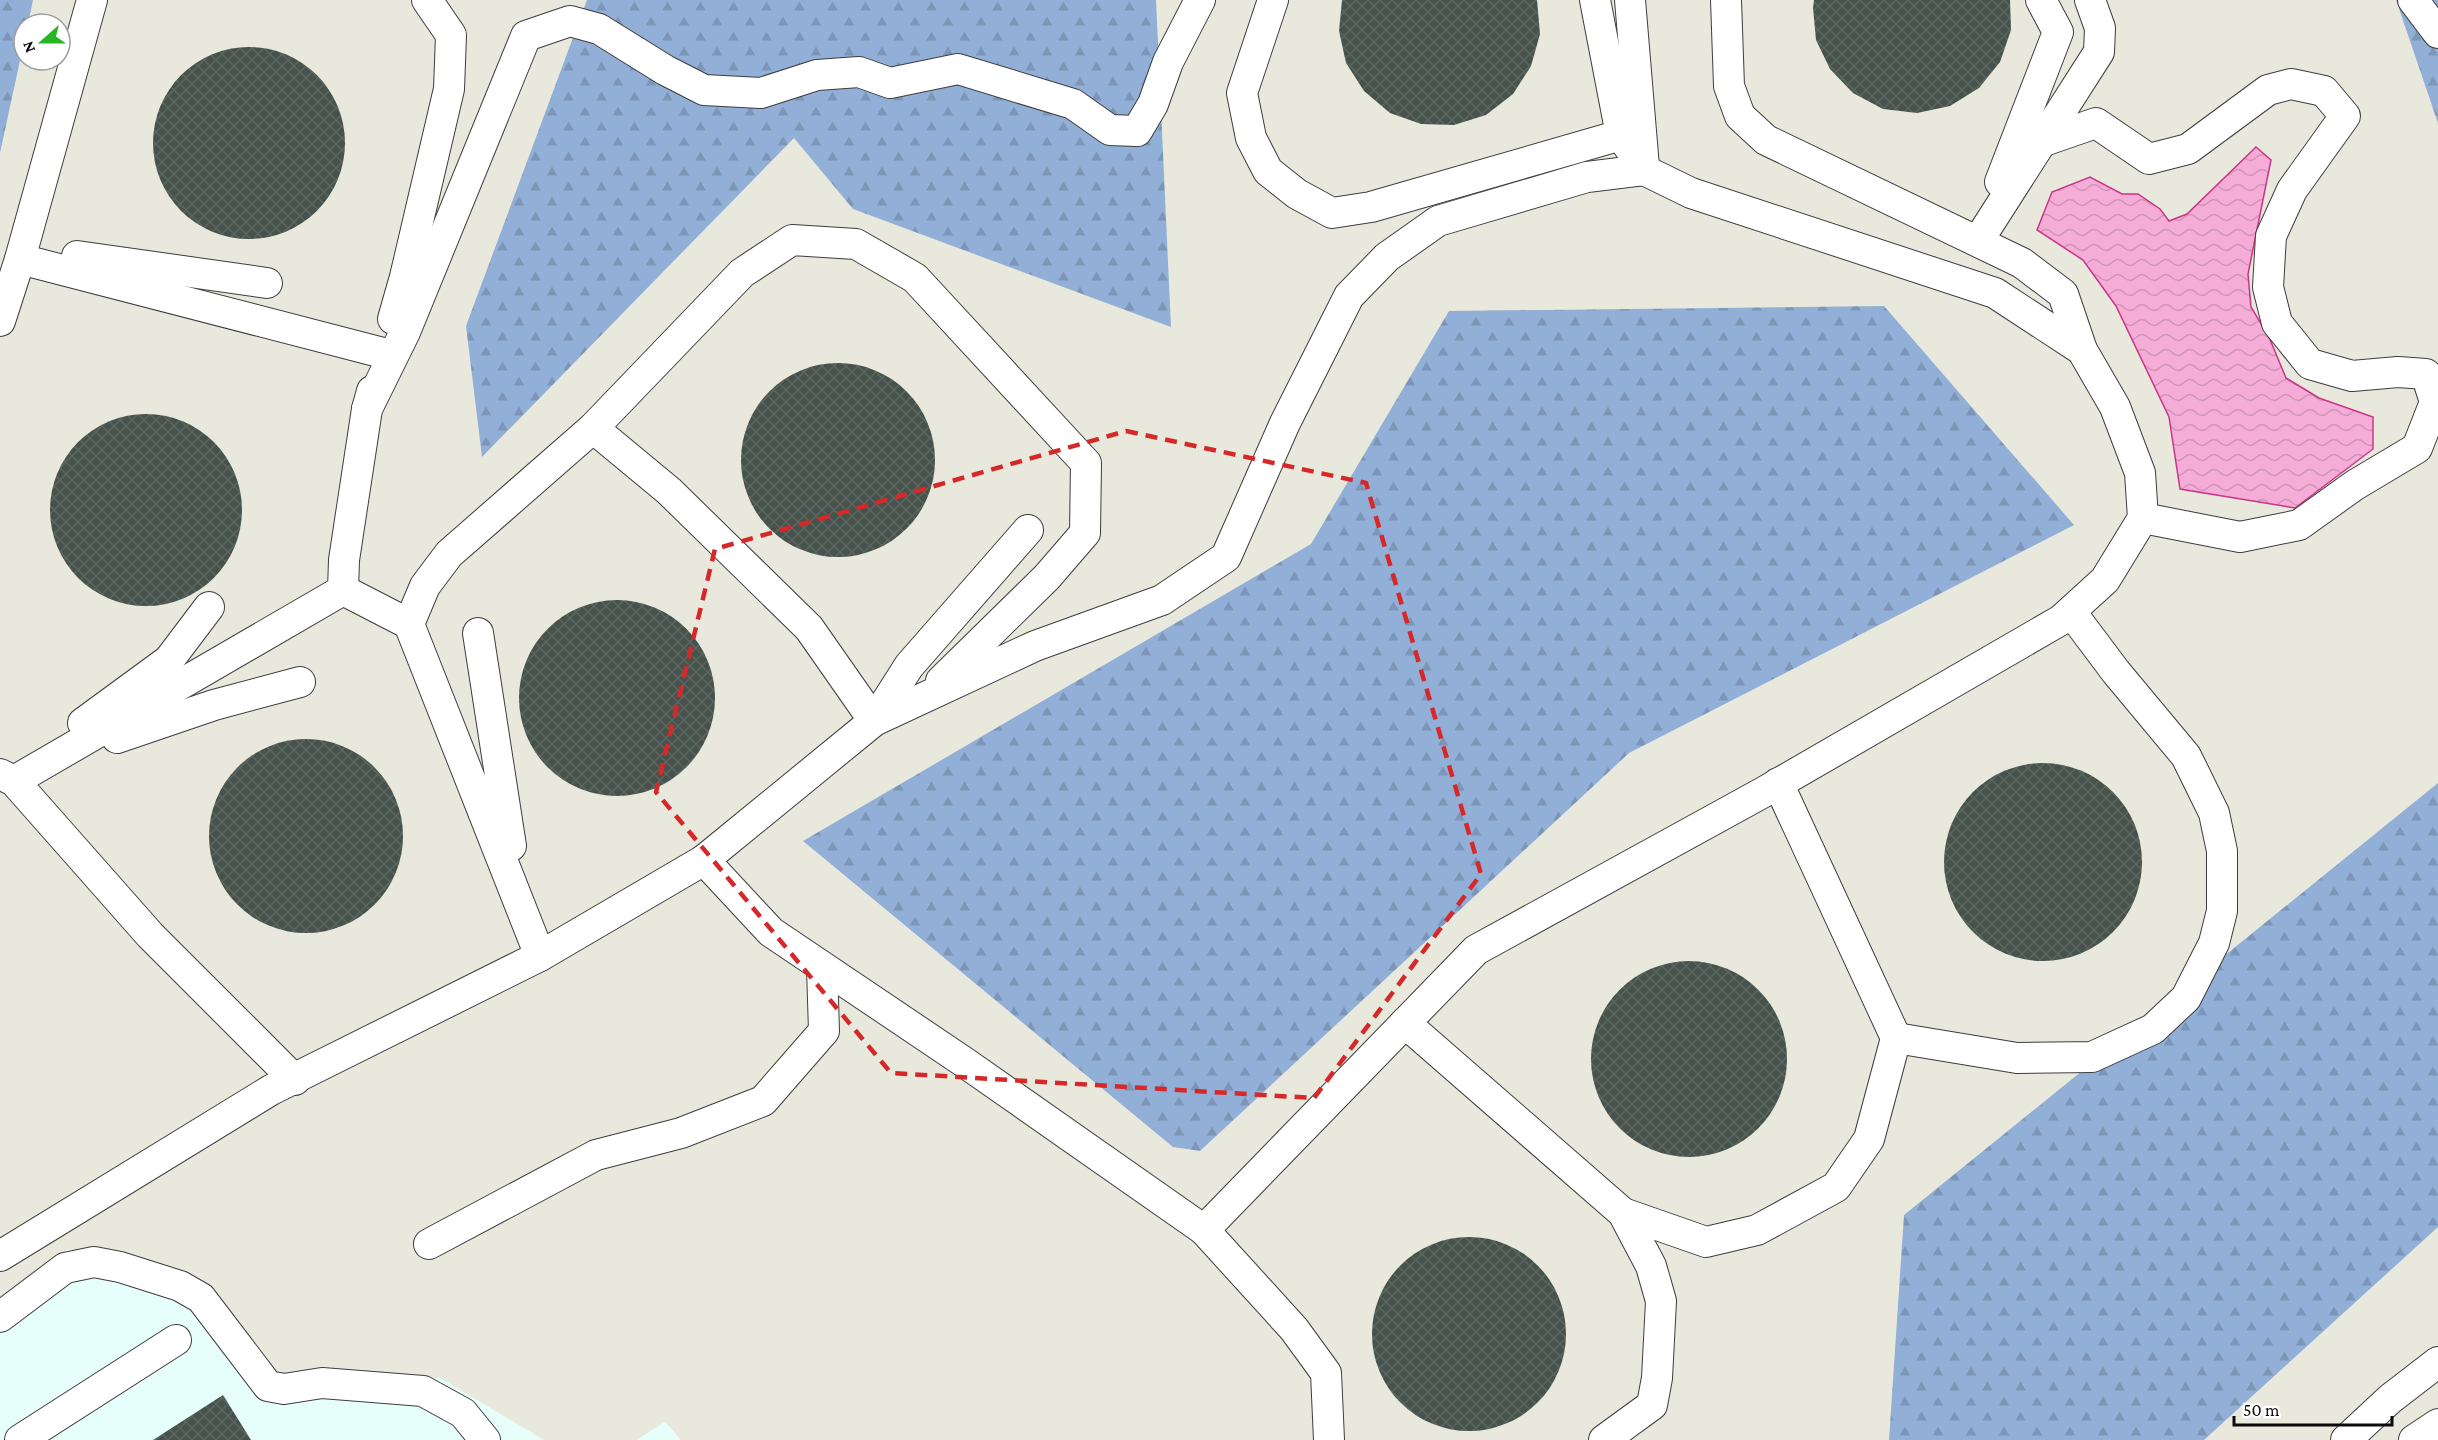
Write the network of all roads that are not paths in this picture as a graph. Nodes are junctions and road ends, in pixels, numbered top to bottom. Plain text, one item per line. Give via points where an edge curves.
1 (92, 0) edge
2 (427, 0) edge
3 (1200, 0) edge
4 (1273, 0) edge
5 (1595, 0) edge
6 (1630, 0) edge
7 (1726, 0) edge
8 (2042, 0) edge
9 (2090, 0) edge
10 (2413, 0) edge
11 (2104, 14) edge
12 (2438, 33) edge
13 (1620, 135) junction
14 (2041, 142) junction
15 (1644, 170) junction
16 (20, 259) junction
17 (267, 283) dead end
18 (0, 321) edge
19 (2082, 350) junction
20 (383, 354) junction
21 (367, 409) junction
22 (593, 428) junction
23 (2143, 518) junction
24 (1028, 530) dead end
25 (343, 590) junction
26 (209, 608) dead end
27 (2071, 612) junction
28 (409, 624) junction
29 (478, 633) dead end
30 (300, 682) dead end
31 (921, 700) junction
32 (874, 721) junction
33 (7, 777) edge
34 (1778, 783) junction
35 (704, 860) junction
36 (540, 956) junction
37 (822, 968) junction
38 (1405, 1023) junction
39 (1896, 1038) junction
40 (295, 1080) junction
41 (1623, 1213) junction
42 (1204, 1230) junction
43 (429, 1244) dead end
44 (0, 1256) edge
45 (0, 1317) edge
46 (176, 1340) dead end
47 (2438, 1362) edge
48 (2438, 1424) edge
49 (20, 1440) edge
50 (485, 1440) edge
51 (1329, 1440) edge
52 (1604, 1440) edge
53 (2346, 1440) edge
54 (2414, 1440) edge

1 - 16 lane
2 - 20 lane via 450,34 448,89 405,277
3 - 21 lane via 1137,131 1110,130 1073,104 957,69 890,83 859,72 817,75 762,93 704,90 599,29 570,21 526,36 405,332
4 - 13 lane via 1242,93 1251,138 1268,171 1297,194 1332,213 1371,207
5 - 13 lane
6 - 15 lane
7 - 19 lane via 1729,86 1740,117 1766,140 2022,263 2063,294
8 - 14 lane via 2058,32 1978,241
9 - 11 lane
10 - 12 lane
11 - 14 lane via 2099,52
13 - 15 lane
14 - 23 lane via 2096,123 2149,159 2188,149 2268,90 2291,84 2324,91 2345,116 2292,190 2271,236 2268,287 2277,323 2310,364 2352,376 2426,374 2435,402 2418,448 2355,485 2299,525 2240,537
15 - 19 lane via 1691,193 1995,293
15 - 31 lane via 1587,177 1438,221 1387,258 1349,296 1285,423 1226,557 1162,600 1035,646
16 - 17 lane via 70,255
16 - 18 lane
16 - 20 lane
19 - 23 lane via 2115,406 2140,473
20 - 21 lane
21 - 25 lane
22 - 28 lane via 449,555 425,586
22 - 31 lane via 742,273 792,240 856,244 915,278 1086,463 1085,532 1047,577
22 - 32 lane via 669,490 809,627
23 - 27 lane via 2105,580
24 - 32 lane via 909,666
25 - 28 lane
25 - 33 lane
26 - 33 lane via 169,660
27 - 34 lane
27 - 39 lane via 2186,756 2214,813 2222,851 2222,911 2214,943 2186,998 2153,1029 2092,1057 2017,1058
28 - 36 lane
29 - 36 lane via 507,831
30 - 33 lane via 214,705
31 - 32 lane
32 - 35 lane
33 - 40 lane via 150,935
34 - 38 lane via 1476,951
34 - 39 lane
35 - 36 lane
35 - 37 lane via 771,932
36 - 40 lane
37 - 42 lane
37 - 43 lane via 824,1031 763,1101 681,1132 596,1155
38 - 41 lane
38 - 42 lane
39 - 41 lane via 1869,1139 1836,1187 1757,1230 1706,1242
40 - 44 lane via 271,1090
41 - 52 lane via 1651,1266 1661,1301 1657,1378 1652,1405
42 - 51 lane via 1294,1329 1326,1373
45 - 50 lane via 65,1268 94,1262 120,1267 180,1286 201,1298 267,1386 284,1389 322,1383 423,1391 463,1413
46 - 49 lane
47 - 53 lane
48 - 54 lane

